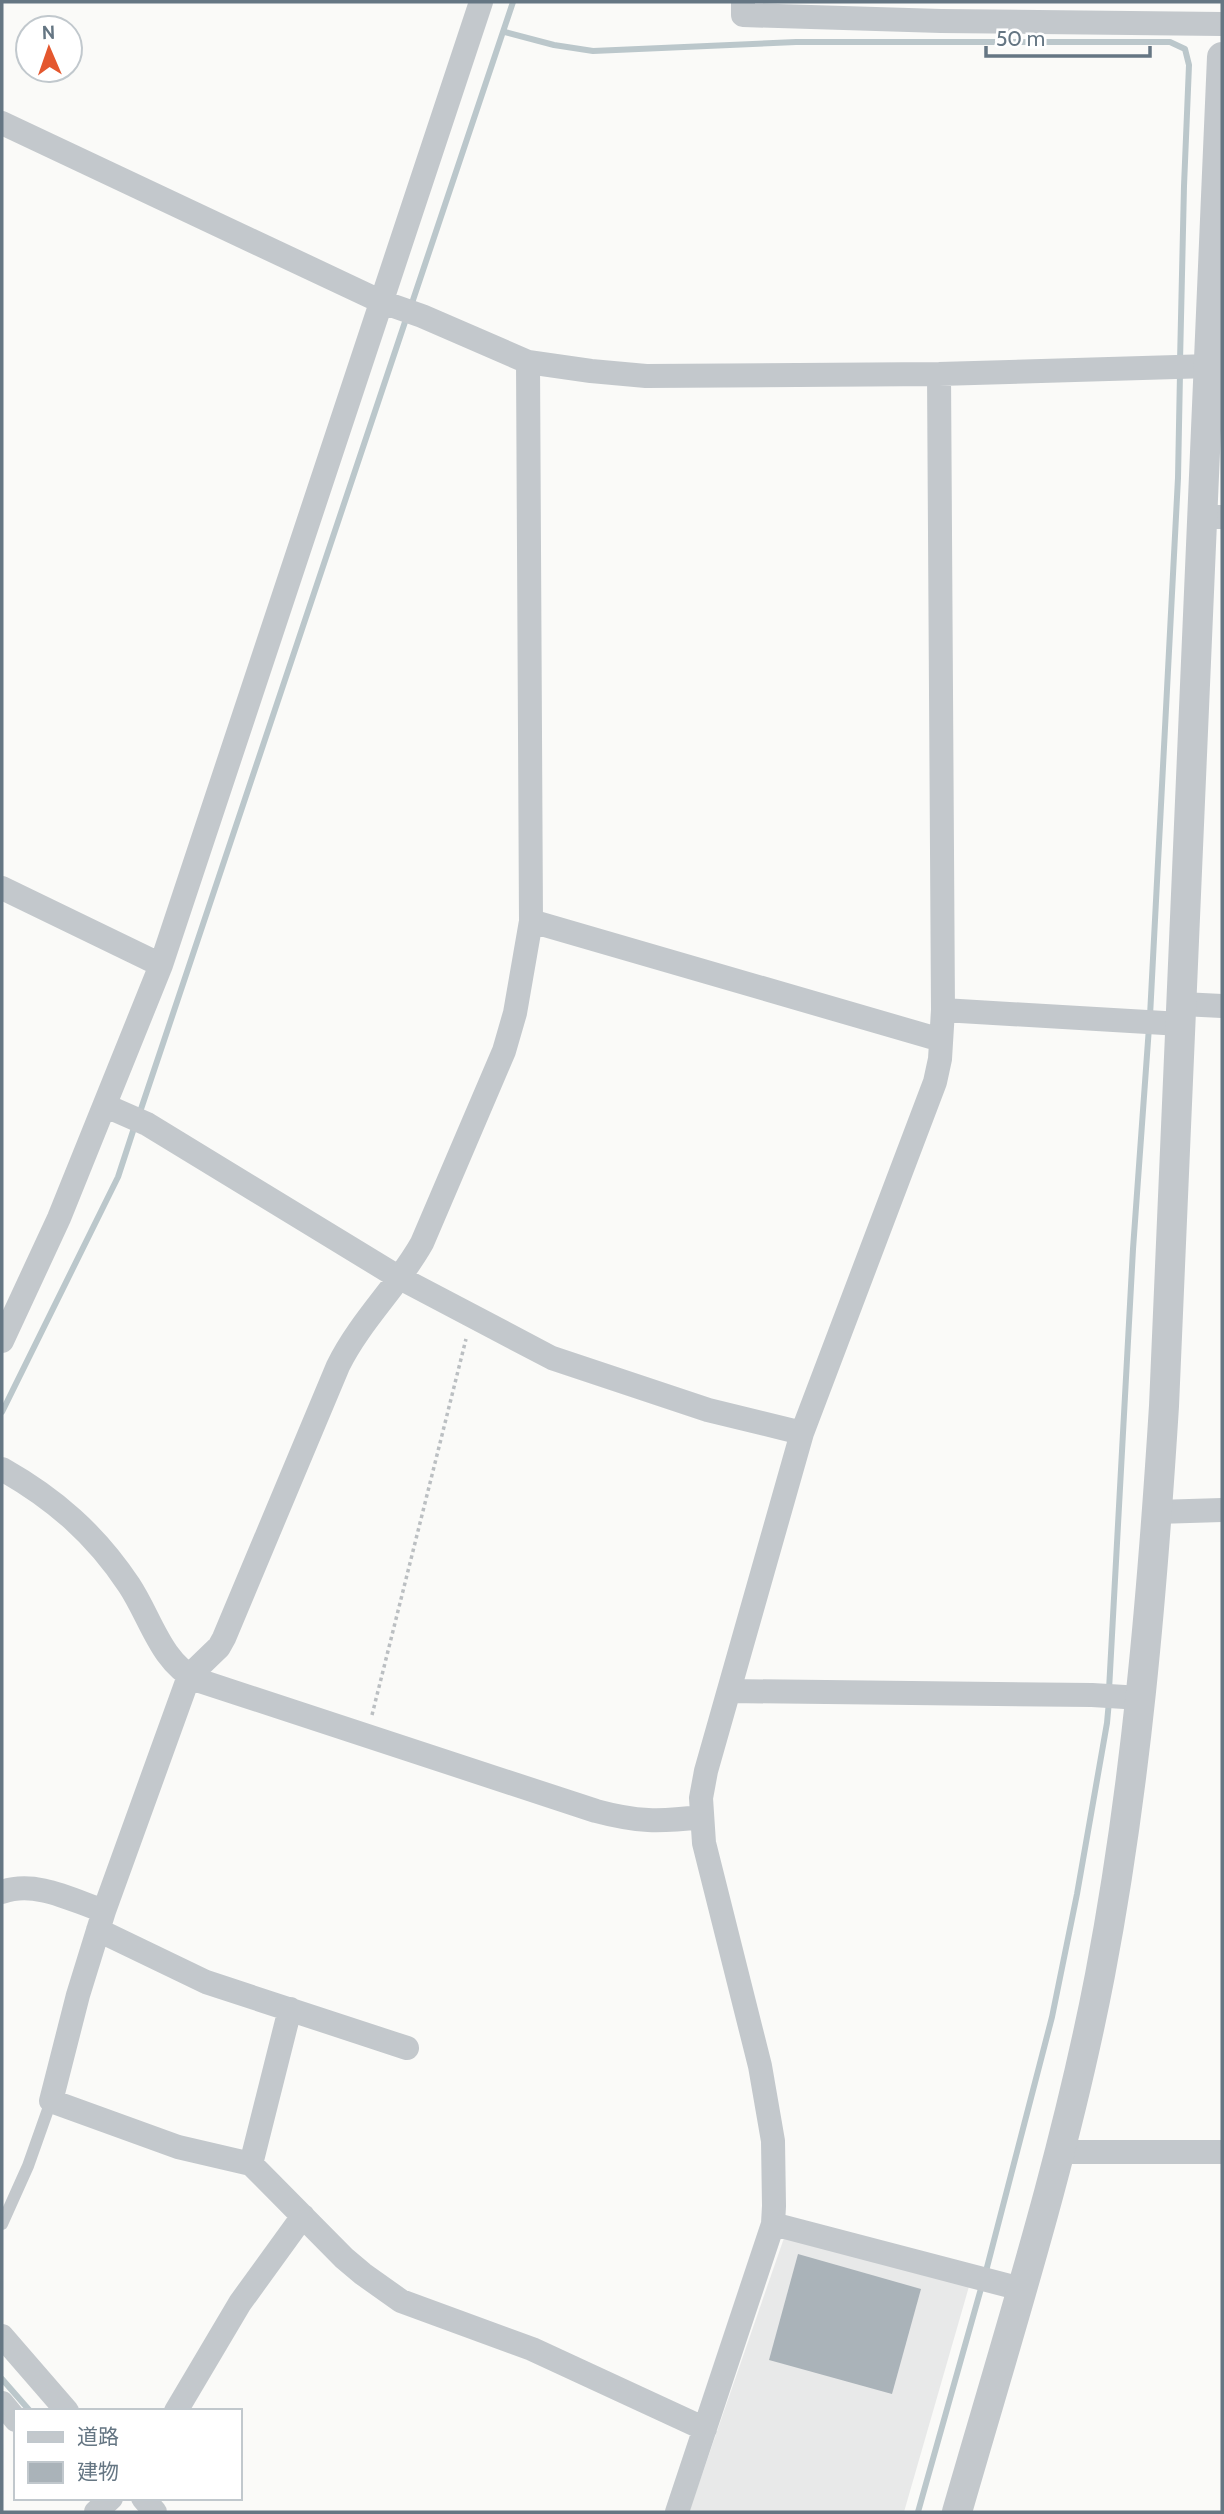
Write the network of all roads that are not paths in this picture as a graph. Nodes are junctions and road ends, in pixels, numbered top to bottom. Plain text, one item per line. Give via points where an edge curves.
1 (481, 2) edge
2 (743, 2) edge
3 (1222, 24) edge
4 (1222, 57) edge
5 (2, 123) edge
6 (386, 303) junction
7 (528, 362) junction
8 (1210, 366) junction
9 (939, 374) junction
10 (1213, 517) edge
11 (2, 888) edge
12 (531, 920) junction
13 (162, 965) junction
14 (1222, 1006) edge
15 (943, 1010) junction
16 (1181, 1014) junction
17 (941, 1040) junction
18 (113, 1109) junction
19 (398, 1277) junction
20 (2, 1340) edge
21 (802, 1433) junction
22 (2, 1469) edge
23 (1222, 1510) edge
24 (1157, 1512) junction
25 (189, 1676) junction
26 (729, 1691) junction
27 (1128, 1697) junction
28 (701, 1817) junction
29 (2, 1892) edge
30 (101, 1921) junction
31 (290, 2009) junction
32 (407, 2048) dead end
33 (51, 2101) junction
34 (1058, 2152) junction
35 (1222, 2152) edge
36 (251, 2164) junction
37 (303, 2216) junction
38 (2, 2224) edge
39 (773, 2224) junction
40 (1021, 2289) junction
41 (2, 2336) edge
42 (2, 2403) edge
43 (65, 2409) edge
44 (177, 2409) edge
45 (14, 2418) edge
46 (705, 2429) junction
47 (677, 2512) edge
48 (957, 2512) edge

1 - 6 street
2 - 3 street via 743,15
4 - 8 street
5 - 6 street
6 - 7 street
6 - 13 street
7 - 9 street via 646,376
7 - 12 street
8 - 9 street
8 - 10 street
9 - 15 street
10 - 16 street
11 - 13 street
12 - 17 street
12 - 19 street via 504,1051 422,1243
13 - 18 street
14 - 16 street
15 - 16 street via 1141,1021
15 - 17 street
16 - 24 street
17 - 21 street via 931,1094
18 - 19 street via 147,1124
18 - 20 street
19 - 21 street via 552,1358 708,1410
19 - 25 street via 338,1366 224,1638
21 - 26 street
22 - 25 street via 36,1489 88,1533 134,1592 167,1655
23 - 24 street
24 - 27 street
25 - 28 street via 596,1811 660,1822
25 - 30 street
26 - 27 street
26 - 28 street via 706,1771
27 - 34 street via 1126,1820 1102,1965
28 - 39 street via 769,2112 775,2172
29 - 30 street via 33,1888
30 - 31 street via 206,1982
30 - 33 street
31 - 32 street
31 - 36 street
33 - 36 street via 178,2147
33 - 38 lane
34 - 35 street
34 - 40 street
36 - 37 street
37 - 44 street via 240,2303
37 - 46 street via 362,2274 401,2301 532,2349
39 - 40 street
39 - 46 street
40 - 48 street
41 - 43 street
42 - 45 street
46 - 47 street

